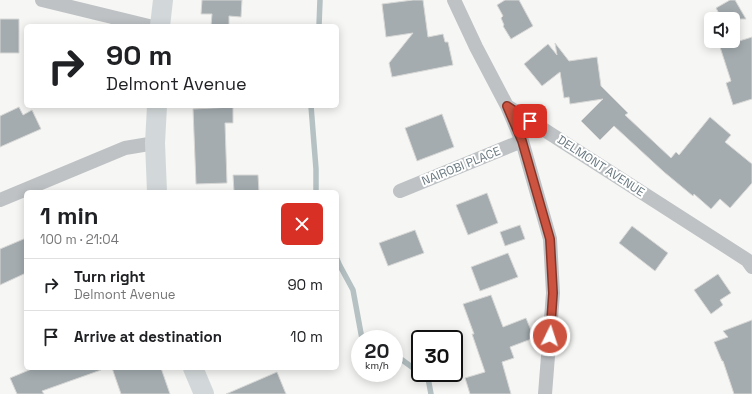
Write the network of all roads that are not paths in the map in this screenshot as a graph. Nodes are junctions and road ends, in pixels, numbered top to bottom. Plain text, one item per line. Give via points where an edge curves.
1 (42, 0) edge
2 (163, 0) edge
3 (454, 0) edge
4 (141, 24) edge
5 (160, 24) edge
6 (507, 106) junction
7 (156, 108) edge
8 (522, 141) junction
9 (155, 143) junction
10 (24, 190) edge
11 (24, 190) edge
12 (157, 190) edge
13 (400, 191) dead end
14 (0, 200) edge
15 (750, 259) edge
16 (194, 370) edge
17 (204, 394) edge
18 (545, 394) edge

1 - 4 street
2 - 5 street
3 - 6 street, DELMONT AVENUE
6 - 8 street
6 - 15 street, DELMONT AVENUE
7 - 9 street
8 - 13 street, NAIROBI PLACE
8 - 18 street via 550,239 553,293
9 - 10 street via 125,148
9 - 12 street
11 - 14 street
16 - 17 street

